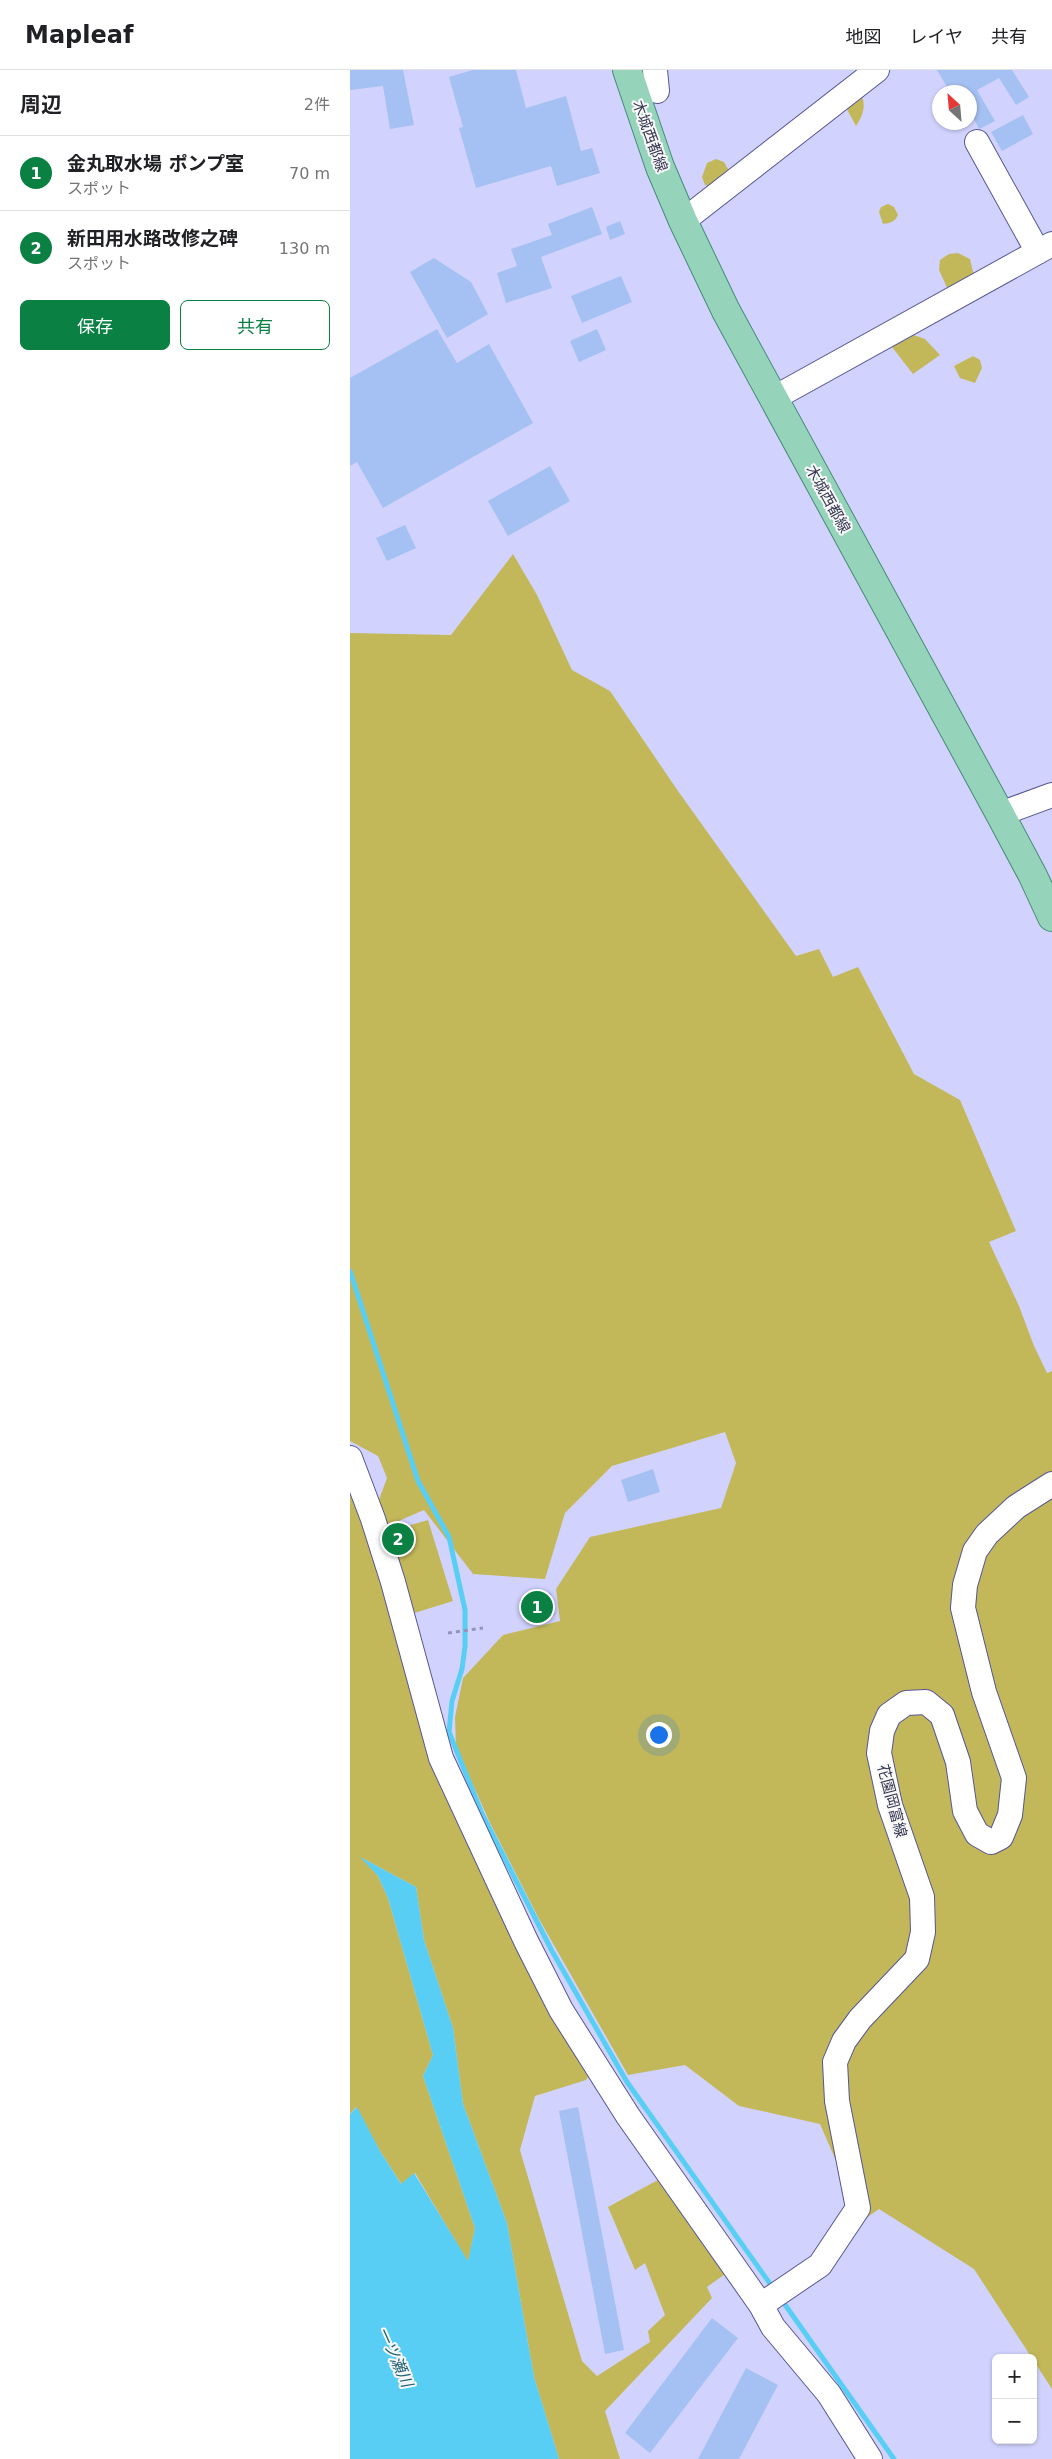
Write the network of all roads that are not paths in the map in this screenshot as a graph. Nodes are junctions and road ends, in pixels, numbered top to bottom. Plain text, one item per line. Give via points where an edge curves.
1 (627, 70) edge
2 (877, 70) edge
3 (977, 142) dead end
4 (682, 221) junction
5 (1045, 248) edge
6 (774, 398) junction
7 (1052, 795) edge
8 (1000, 814) junction
9 (1052, 917) edge
10 (350, 1458) edge
11 (1052, 1484) edge
12 (762, 2304) junction
13 (870, 2459) edge

1 - 4 main road, 木城西都線
2 - 4 street
3 - 5 street
4 - 6 main road, 木城西都線
5 - 6 street
6 - 8 main road, 木城西都線
7 - 8 street
8 - 9 main road, 木城西都線
10 - 12 street via 393,1582 441,1758 526,1941 561,2010 628,2116
11 - 12 street, 花園岡富線 via 1016,1507 987,1534 976,1551 965,1585 963,1608 984,1692 1014,1778 1010,1815 1001,1837 991,1842 977,1834 965,1810 958,1762 942,1715 926,1702 906,1703 889,1715 882,1731 879,1752 884,1780 922,1896 923,1932 917,1959 860,2019 844,2041 835,2062 837,2101 858,2208 820,2265
12 - 13 street via 773,2327 829,2394

